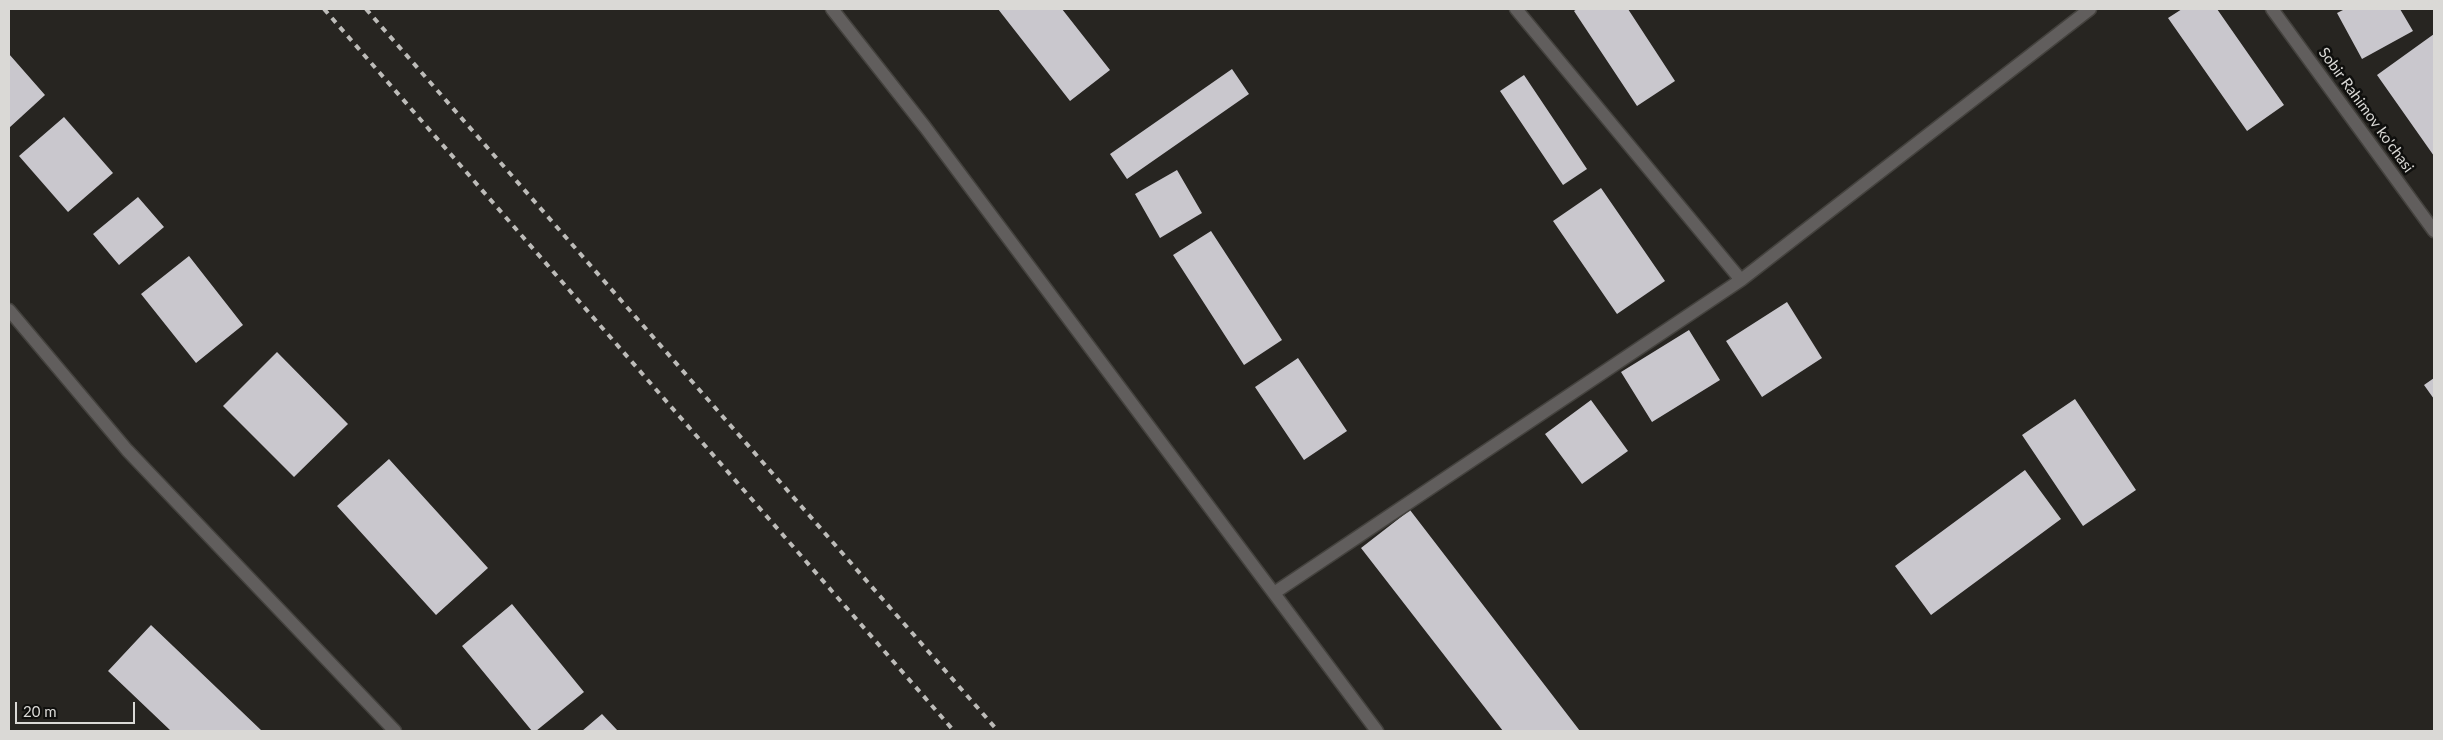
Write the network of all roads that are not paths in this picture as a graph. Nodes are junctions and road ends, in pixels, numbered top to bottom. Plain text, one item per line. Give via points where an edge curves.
1 (832, 9) edge
2 (1516, 9) edge
3 (2090, 9) edge
4 (2272, 9) edge
5 (2434, 231) edge
6 (1741, 280) junction
7 (9, 310) edge
8 (1274, 593) junction
9 (395, 731) edge
10 (1377, 731) edge

1 - 8 street via 925,127
2 - 6 street
3 - 6 street
4 - 5 street, Sobir Rahimov ko'chasi
6 - 8 street
7 - 9 street via 127,450
8 - 10 street

